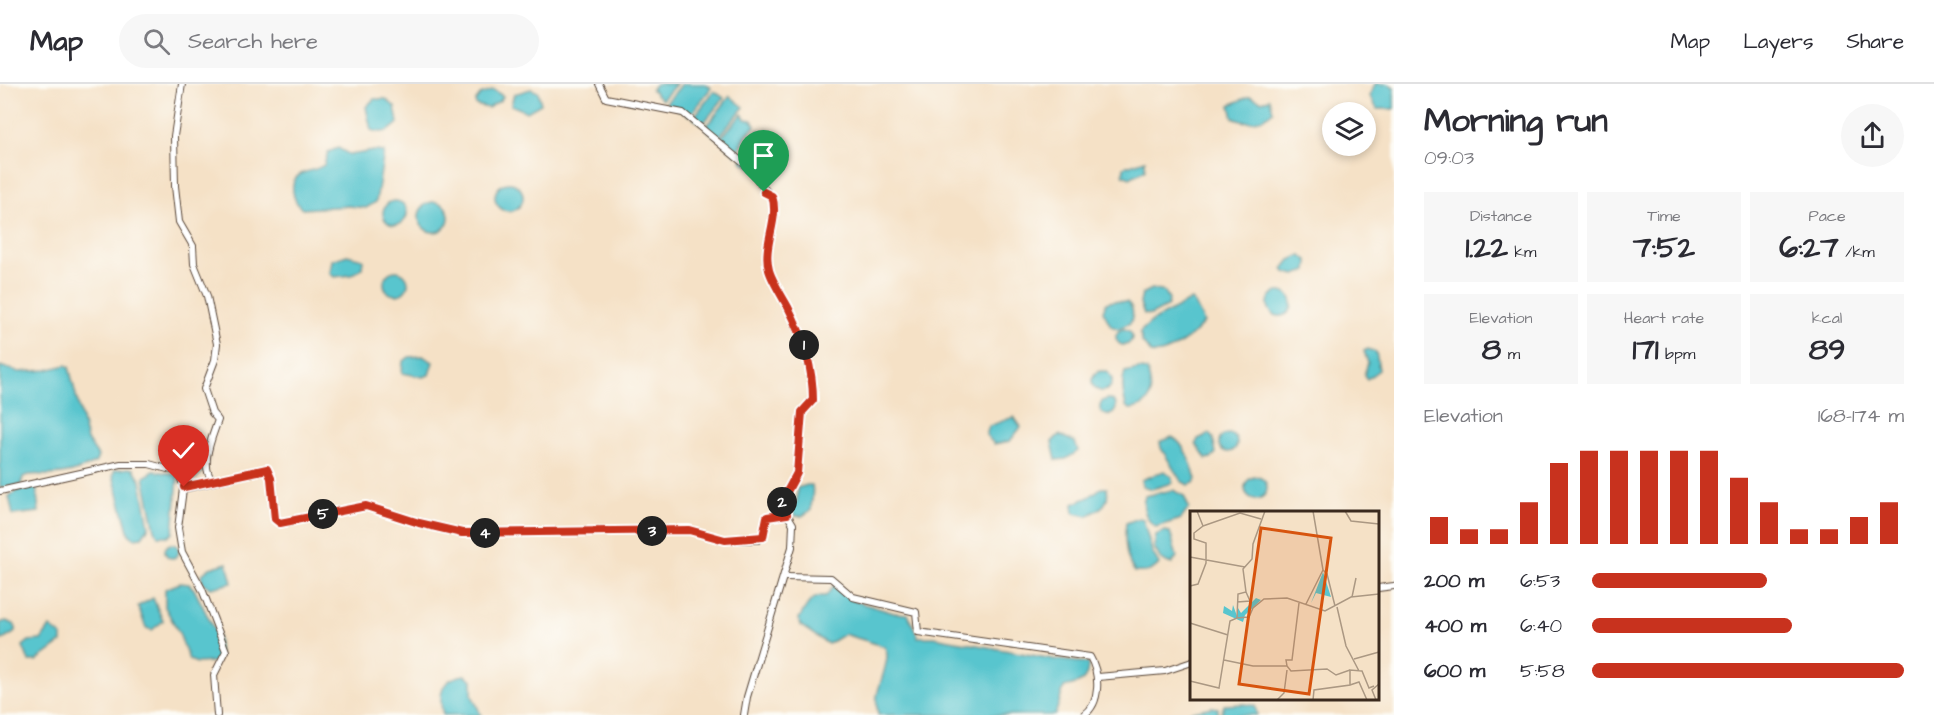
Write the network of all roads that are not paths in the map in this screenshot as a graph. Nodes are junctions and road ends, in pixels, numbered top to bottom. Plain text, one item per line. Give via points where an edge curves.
1 (182, 84) edge
2 (599, 84) edge
3 (213, 482) junction
4 (184, 487) junction
5 (0, 491) edge
6 (787, 514) junction
7 (784, 577) junction
8 (1394, 586) edge
9 (1379, 588) edge
10 (1190, 662) edge
11 (1098, 678) junction
12 (217, 715) edge
13 (744, 715) edge
14 (1084, 715) edge

1 - 3 street via 174,136 179,222 193,246 194,264 207,296 217,344 204,389 218,420 208,449 207,468
2 - 6 street via 606,98 683,113 754,172 757,183 772,196 775,207 767,247 769,273 799,328 813,377 813,400 802,412 797,473 782,501
3 - 4 street
3 - 6 street via 267,469 275,519 280,523 366,506 462,533 689,530 734,540 763,537 767,517
4 - 5 street via 175,471 149,464 121,464
4 - 12 street via 178,528 182,552 226,651 214,675
6 - 7 street via 793,524 793,540
7 - 11 street via 831,578 853,597 916,612 918,632 1090,657
7 - 13 street
8 - 9 street
10 - 11 street via 1165,671
11 - 14 street via 1093,709

